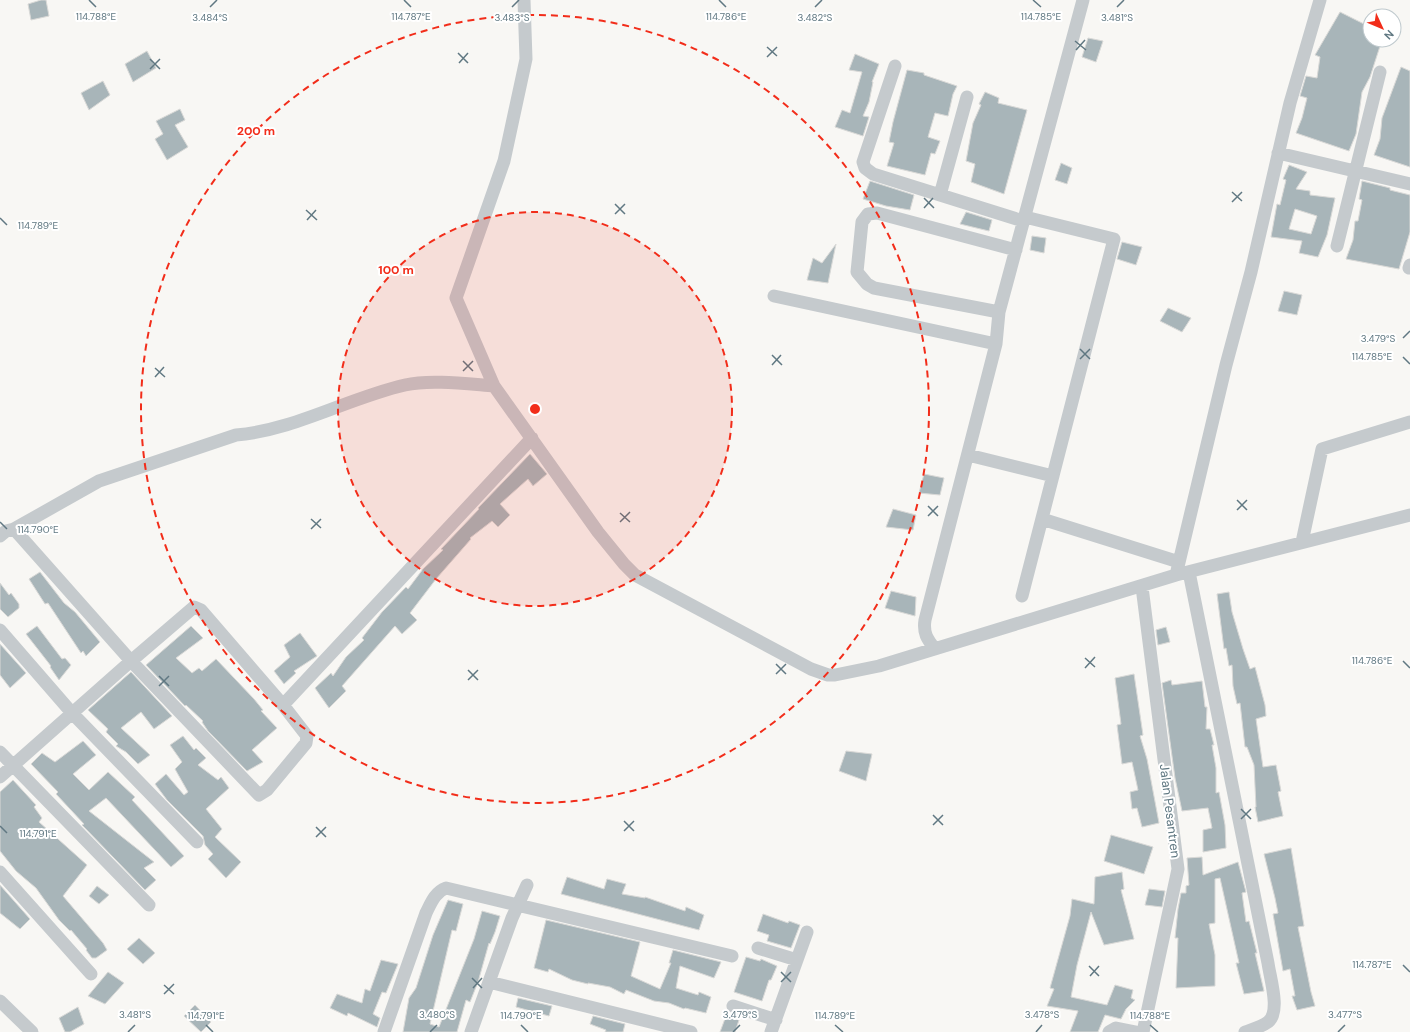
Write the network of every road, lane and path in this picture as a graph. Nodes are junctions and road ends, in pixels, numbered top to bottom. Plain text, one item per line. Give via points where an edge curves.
1 (524, 0) edge
2 (1083, 0) edge
3 (1320, 0) edge
4 (894, 66) dead end
5 (1380, 72) dead end
6 (967, 97) dead end
7 (1278, 153) junction
8 (1356, 172) junction
9 (1410, 184) edge
10 (940, 195) junction
11 (1024, 219) junction
12 (1338, 246) dead end
13 (1016, 250) junction
14 (774, 296) dead end
15 (1000, 312) junction
16 (996, 344) junction
17 (494, 386) junction
18 (1410, 422) edge
19 (532, 438) junction
20 (968, 455) junction
21 (1053, 476) junction
22 (1410, 515) edge
23 (1042, 519) junction
24 (14, 529) junction
25 (0, 536) edge
26 (1302, 542) junction
27 (1179, 562) junction
28 (1183, 573) junction
29 (1142, 587) junction
30 (1022, 596) dead end
31 (0, 630) edge
32 (935, 649) junction
33 (131, 661) junction
34 (283, 705) junction
35 (72, 713) junction
36 (0, 752) edge
37 (12, 766) junction
38 (0, 777) edge
39 (197, 842) dead end
40 (0, 872) edge
41 (527, 885) dead end
42 (518, 904) junction
43 (149, 905) dead end
44 (807, 932) dead end
45 (758, 948) dead end
46 (732, 956) dead end
47 (797, 960) junction
48 (91, 974) dead end
49 (489, 982) junction
50 (0, 1002) edge
51 (733, 1006) dead end
52 (776, 1020) junction
53 (32, 1032) edge
54 (384, 1032) edge
55 (471, 1032) edge
56 (691, 1032) edge
57 (771, 1032) edge
58 (1109, 1032) edge
59 (1136, 1032) edge
60 (1143, 1032) edge
61 (1245, 1032) edge

1 - 17 street via 526,59 504,161 456,298
2 - 11 street
3 - 7 street
4 - 10 street via 863,162 873,174
5 - 8 street
6 - 10 street
7 - 8 street
7 - 27 street via 1252,272 1226,365
8 - 9 street
8 - 12 street
10 - 11 street
11 - 13 street
11 - 21 street via 1114,239
13 - 15 street
13 - 15 street via 877,213 868,214 862,222 857,272 867,284 874,288
14 - 16 street
15 - 16 street
16 - 20 street
17 - 19 street
17 - 24 street via 448,382 407,384 324,413 250,434 236,435 99,481
18 - 26 street via 1322,449
19 - 32 street via 598,532 635,575 798,663 828,675 836,675 880,666
19 - 34 street
20 - 21 street
20 - 32 street via 925,620 926,636
21 - 23 street
22 - 26 street
23 - 27 street
23 - 30 street
24 - 25 street
24 - 33 street
26 - 28 street
27 - 28 street
28 - 29 street
28 - 61 street via 1268,963 1275,1007 1269,1021
29 - 32 street
29 - 60 street, Jalan Pesantren via 1178,869
31 - 35 street
33 - 34 street via 194,607 201,610
33 - 34 street via 259,795 267,790 306,743 307,736
33 - 35 street
35 - 37 street
35 - 39 street
36 - 37 street
37 - 38 street
37 - 43 street
40 - 48 street
41 - 42 street
42 - 46 street
42 - 49 street
42 - 54 street via 446,888 434,896
44 - 47 street
45 - 47 street
47 - 52 street
49 - 55 street
49 - 56 street
50 - 53 street
51 - 52 street
52 - 57 street
58 - 59 street via 1116,1028

